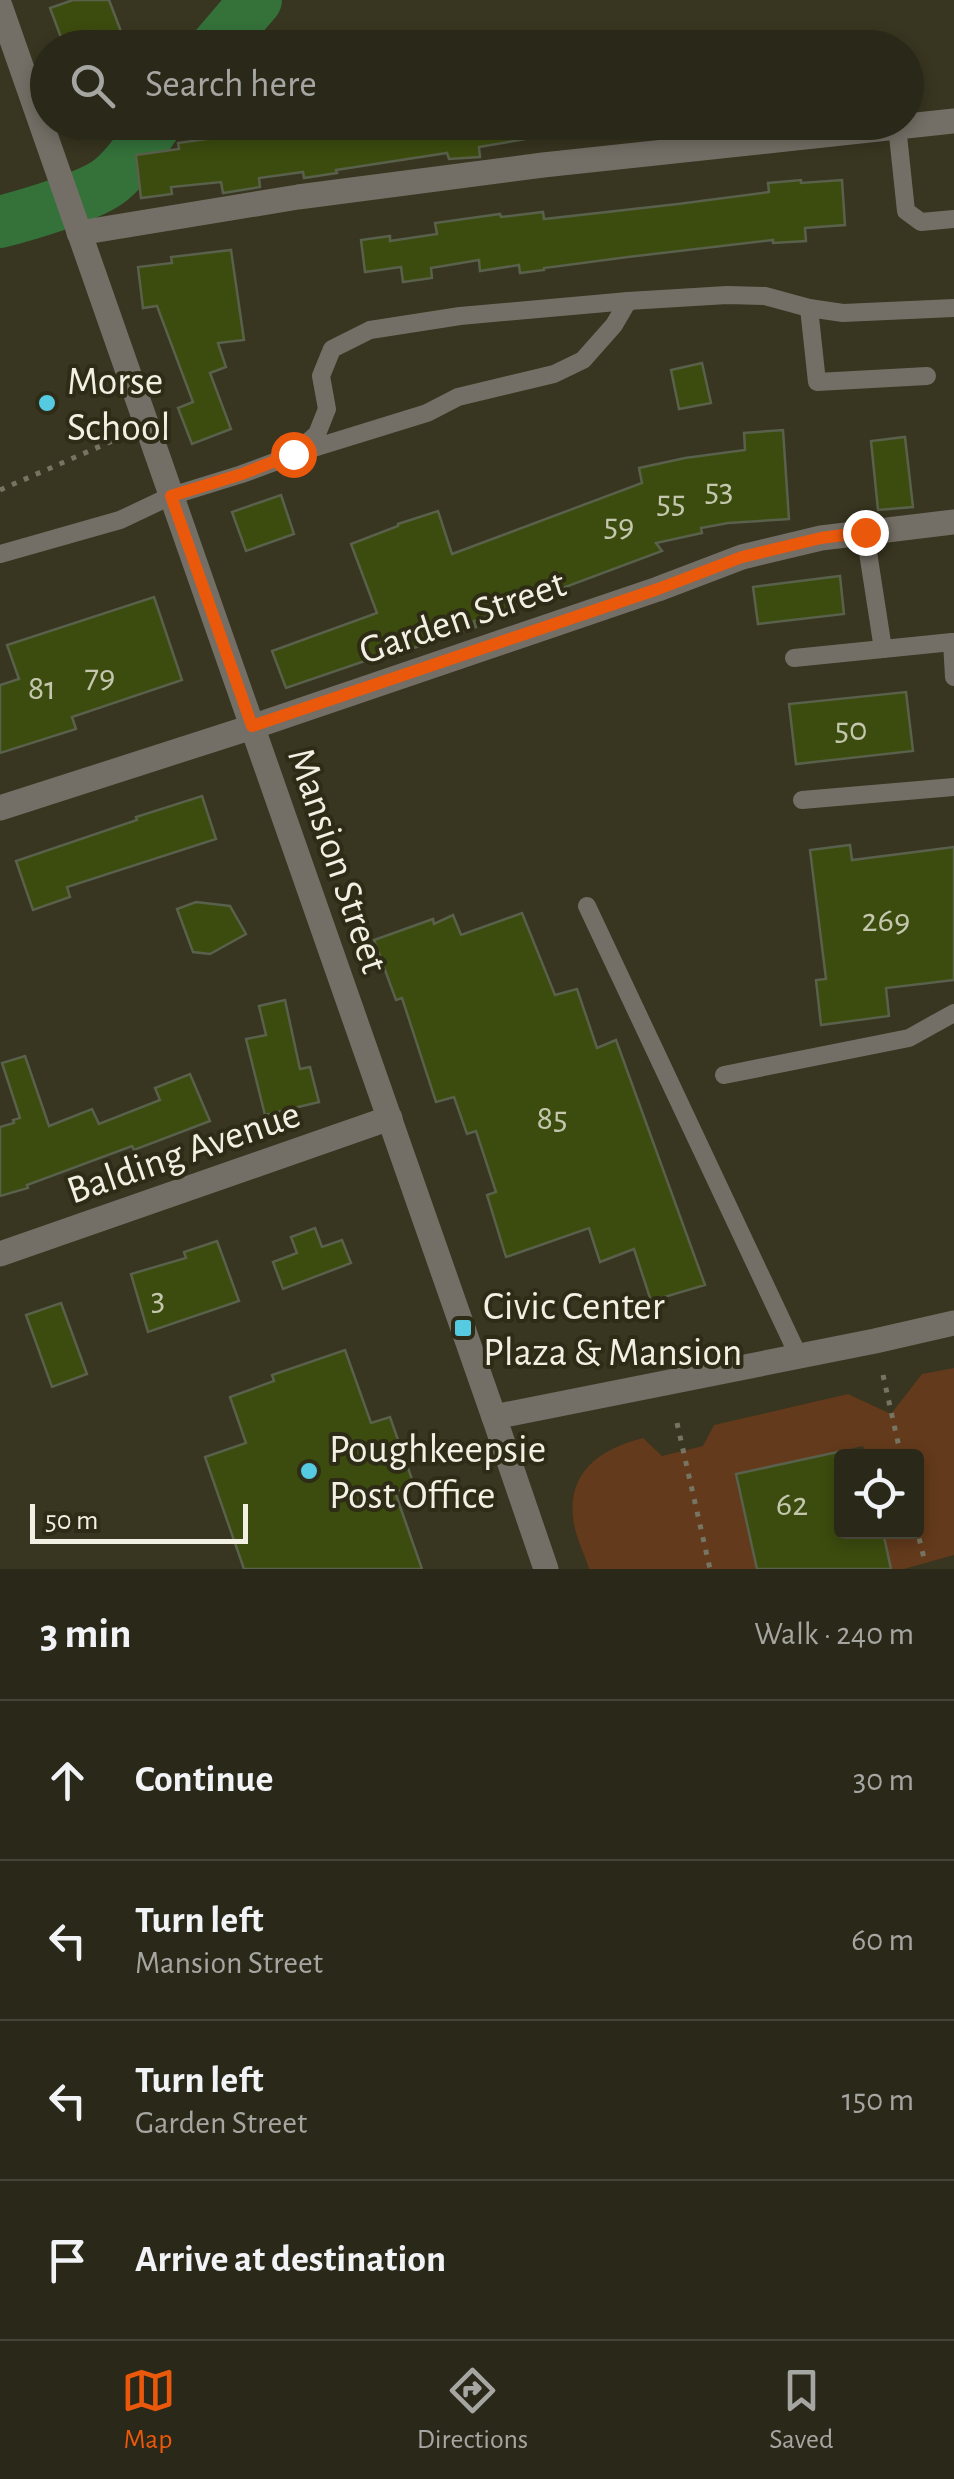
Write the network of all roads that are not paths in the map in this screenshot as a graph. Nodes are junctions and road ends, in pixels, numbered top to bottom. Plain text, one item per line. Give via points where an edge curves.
1 (0, 6) edge
2 (30, 91) edge
3 (954, 121) edge
4 (924, 124) edge
5 (47, 140) edge
6 (775, 140) edge
7 (899, 140) edge
8 (954, 219) edge
9 (77, 227) junction
10 (628, 301) junction
11 (809, 308) junction
12 (954, 308) edge
13 (927, 376) dead end
14 (293, 454) junction
15 (171, 496) junction
16 (954, 522) edge
17 (865, 532) junction
18 (0, 554) edge
19 (953, 642) edge
20 (883, 649) junction
21 (794, 658) dead end
22 (954, 677) edge
23 (252, 726) junction
24 (954, 787) edge
25 (802, 800) dead end
26 (0, 808) edge
27 (587, 906) dead end
28 (954, 1012) edge
29 (724, 1075) dead end
30 (390, 1118) junction
31 (0, 1254) edge
32 (954, 1323) edge
33 (799, 1356) junction
34 (494, 1417) junction
35 (546, 1569) edge

1 - 2 street, Mansion Street
3 - 4 street
5 - 9 street, Mansion Street
6 - 9 street
7 - 8 lane via 906,212 921,222
9 - 15 street, Mansion Street
10 - 11 lane via 765,296
10 - 14 lane via 583,360 554,374 458,397 427,413
10 - 14 lane via 370,330 332,349 321,376 322,422
11 - 12 lane
11 - 13 lane via 817,382
14 - 15 lane
15 - 18 lane via 120,520
15 - 23 street, Mansion Street
16 - 17 street, Garden Street
17 - 20 lane
17 - 23 street, Garden Street via 742,557
19 - 20 lane
19 - 22 lane
20 - 21 lane
23 - 26 street, Garden Street
23 - 30 street, Mansion Street
24 - 25 lane
27 - 33 lane
28 - 29 lane via 908,1038
30 - 31 street, Balding Avenue
30 - 34 street, Mansion Street
32 - 33 street
33 - 34 street
34 - 35 street, Mansion Street

